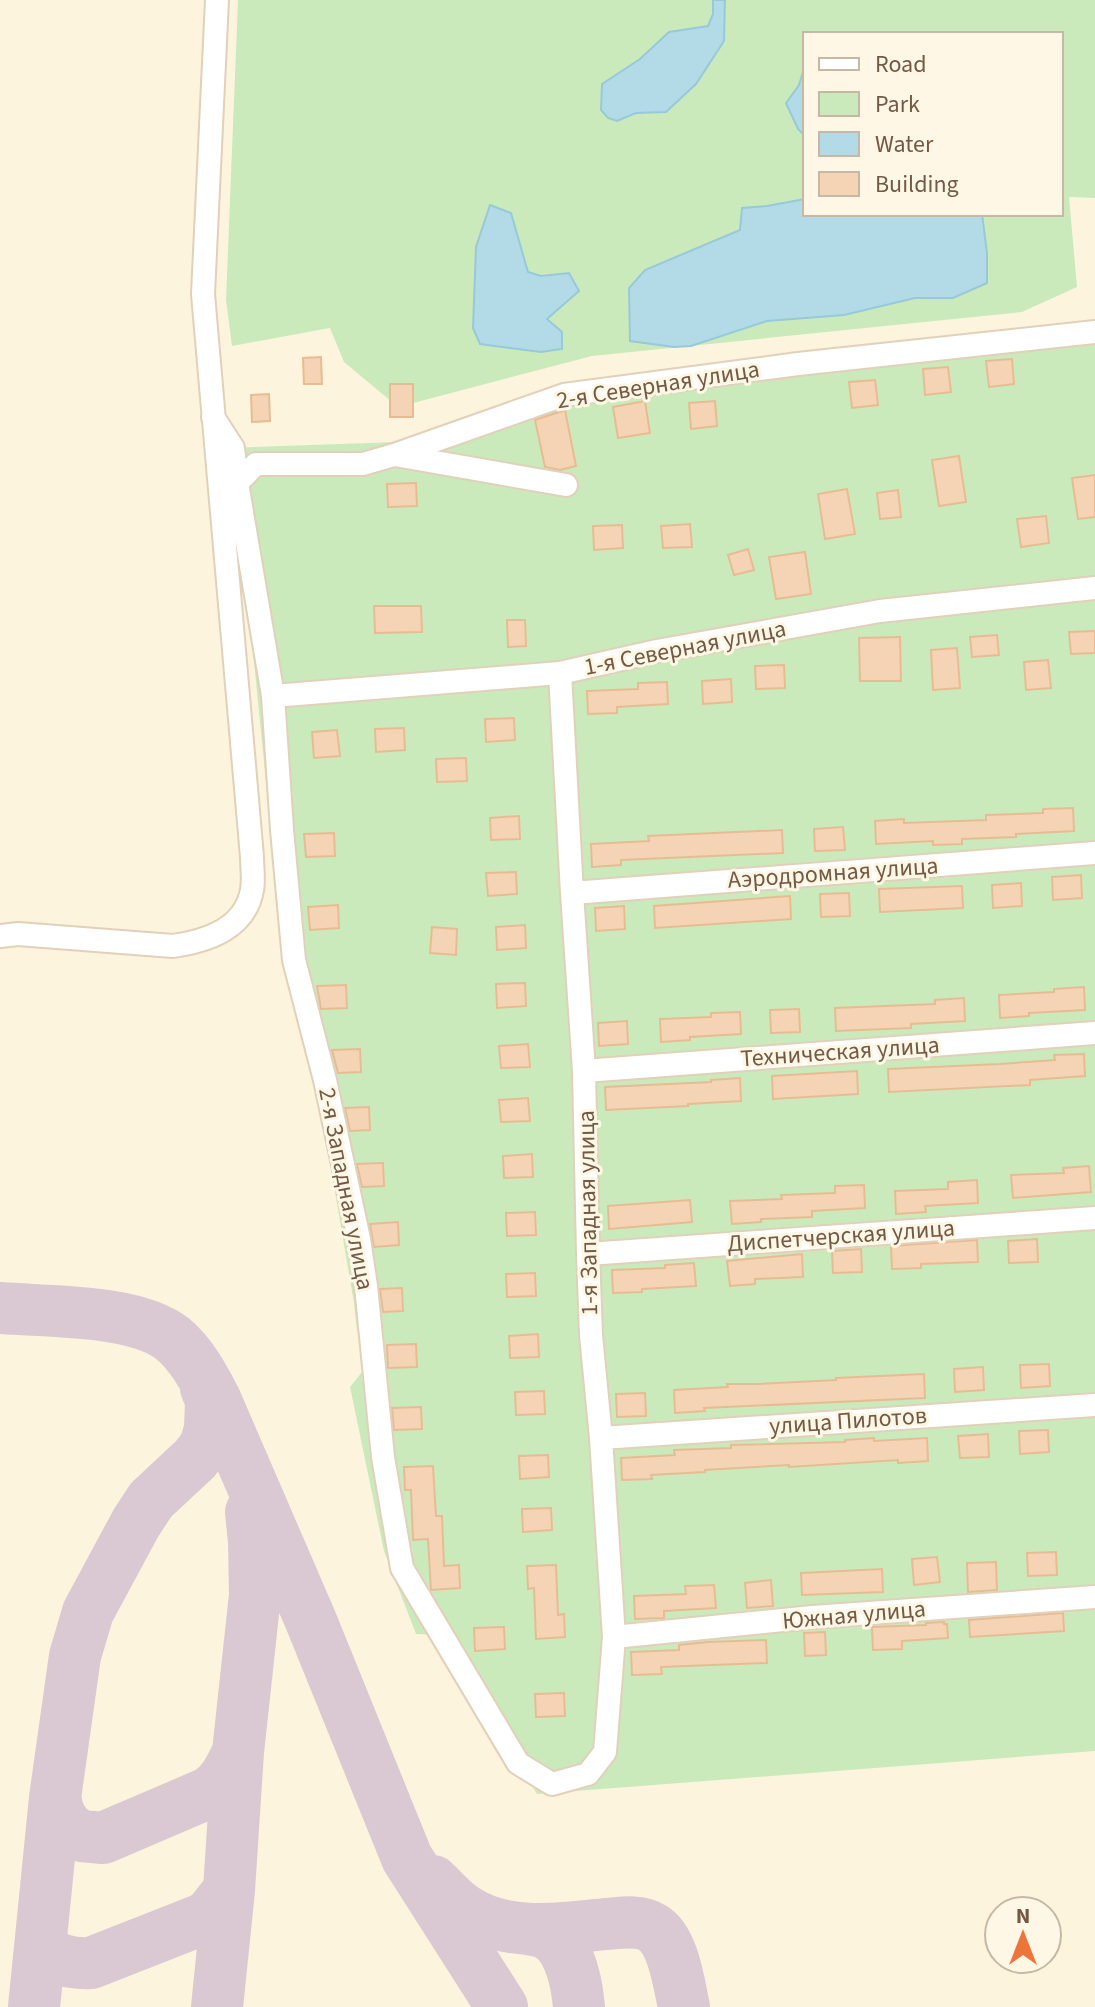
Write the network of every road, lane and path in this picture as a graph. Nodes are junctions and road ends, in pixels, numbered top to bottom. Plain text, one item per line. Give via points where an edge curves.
1 (217, 0) edge
2 (1095, 332) edge
3 (213, 417) junction
4 (394, 455) junction
5 (237, 483) junction
6 (566, 485) dead end
7 (1095, 588) edge
8 (560, 673) junction
9 (273, 696) junction
10 (1095, 853) edge
11 (572, 893) junction
12 (0, 936) edge
13 (1095, 1033) edge
14 (584, 1071) junction
15 (1095, 1218) edge
16 (588, 1254) junction
17 (1095, 1405) edge
18 (601, 1438) junction
19 (1095, 1597) edge
20 (614, 1637) junction
21 (605, 1752) joint

1 - 3 street via 203,294
2 - 4 street, 2-я Северная улица via 564,395
3 - 5 street, 2-я Западная улица via 233,448
3 - 12 street via 252,857 252,889 245,911 225,931 173,946
4 - 5 street, 2-я Северная улица via 363,464 256,464
4 - 6 street
5 - 9 street, 2-я Западная улица
7 - 8 street, 1-я Северная улица via 880,611
8 - 9 street, 1-я Северная улица
8 - 11 street, 1-я Западная улица
9 - 21 street, 2-я Западная улица via 294,960 359,1239 383,1457 402,1568 518,1763 552,1784 588,1774
10 - 11 street, Аэродромная улица
11 - 14 street, 1-я Западная улица
13 - 14 street, Техническая улица
14 - 16 street, 1-я Западная улица
15 - 16 street, Диспетчерская улица
16 - 18 street, 1-я Западная улица
17 - 18 street, улица Пилотов
18 - 20 street, 1-я Западная улица
19 - 20 street, Южная улица
20 - 21 street, 1-я Западная улица

